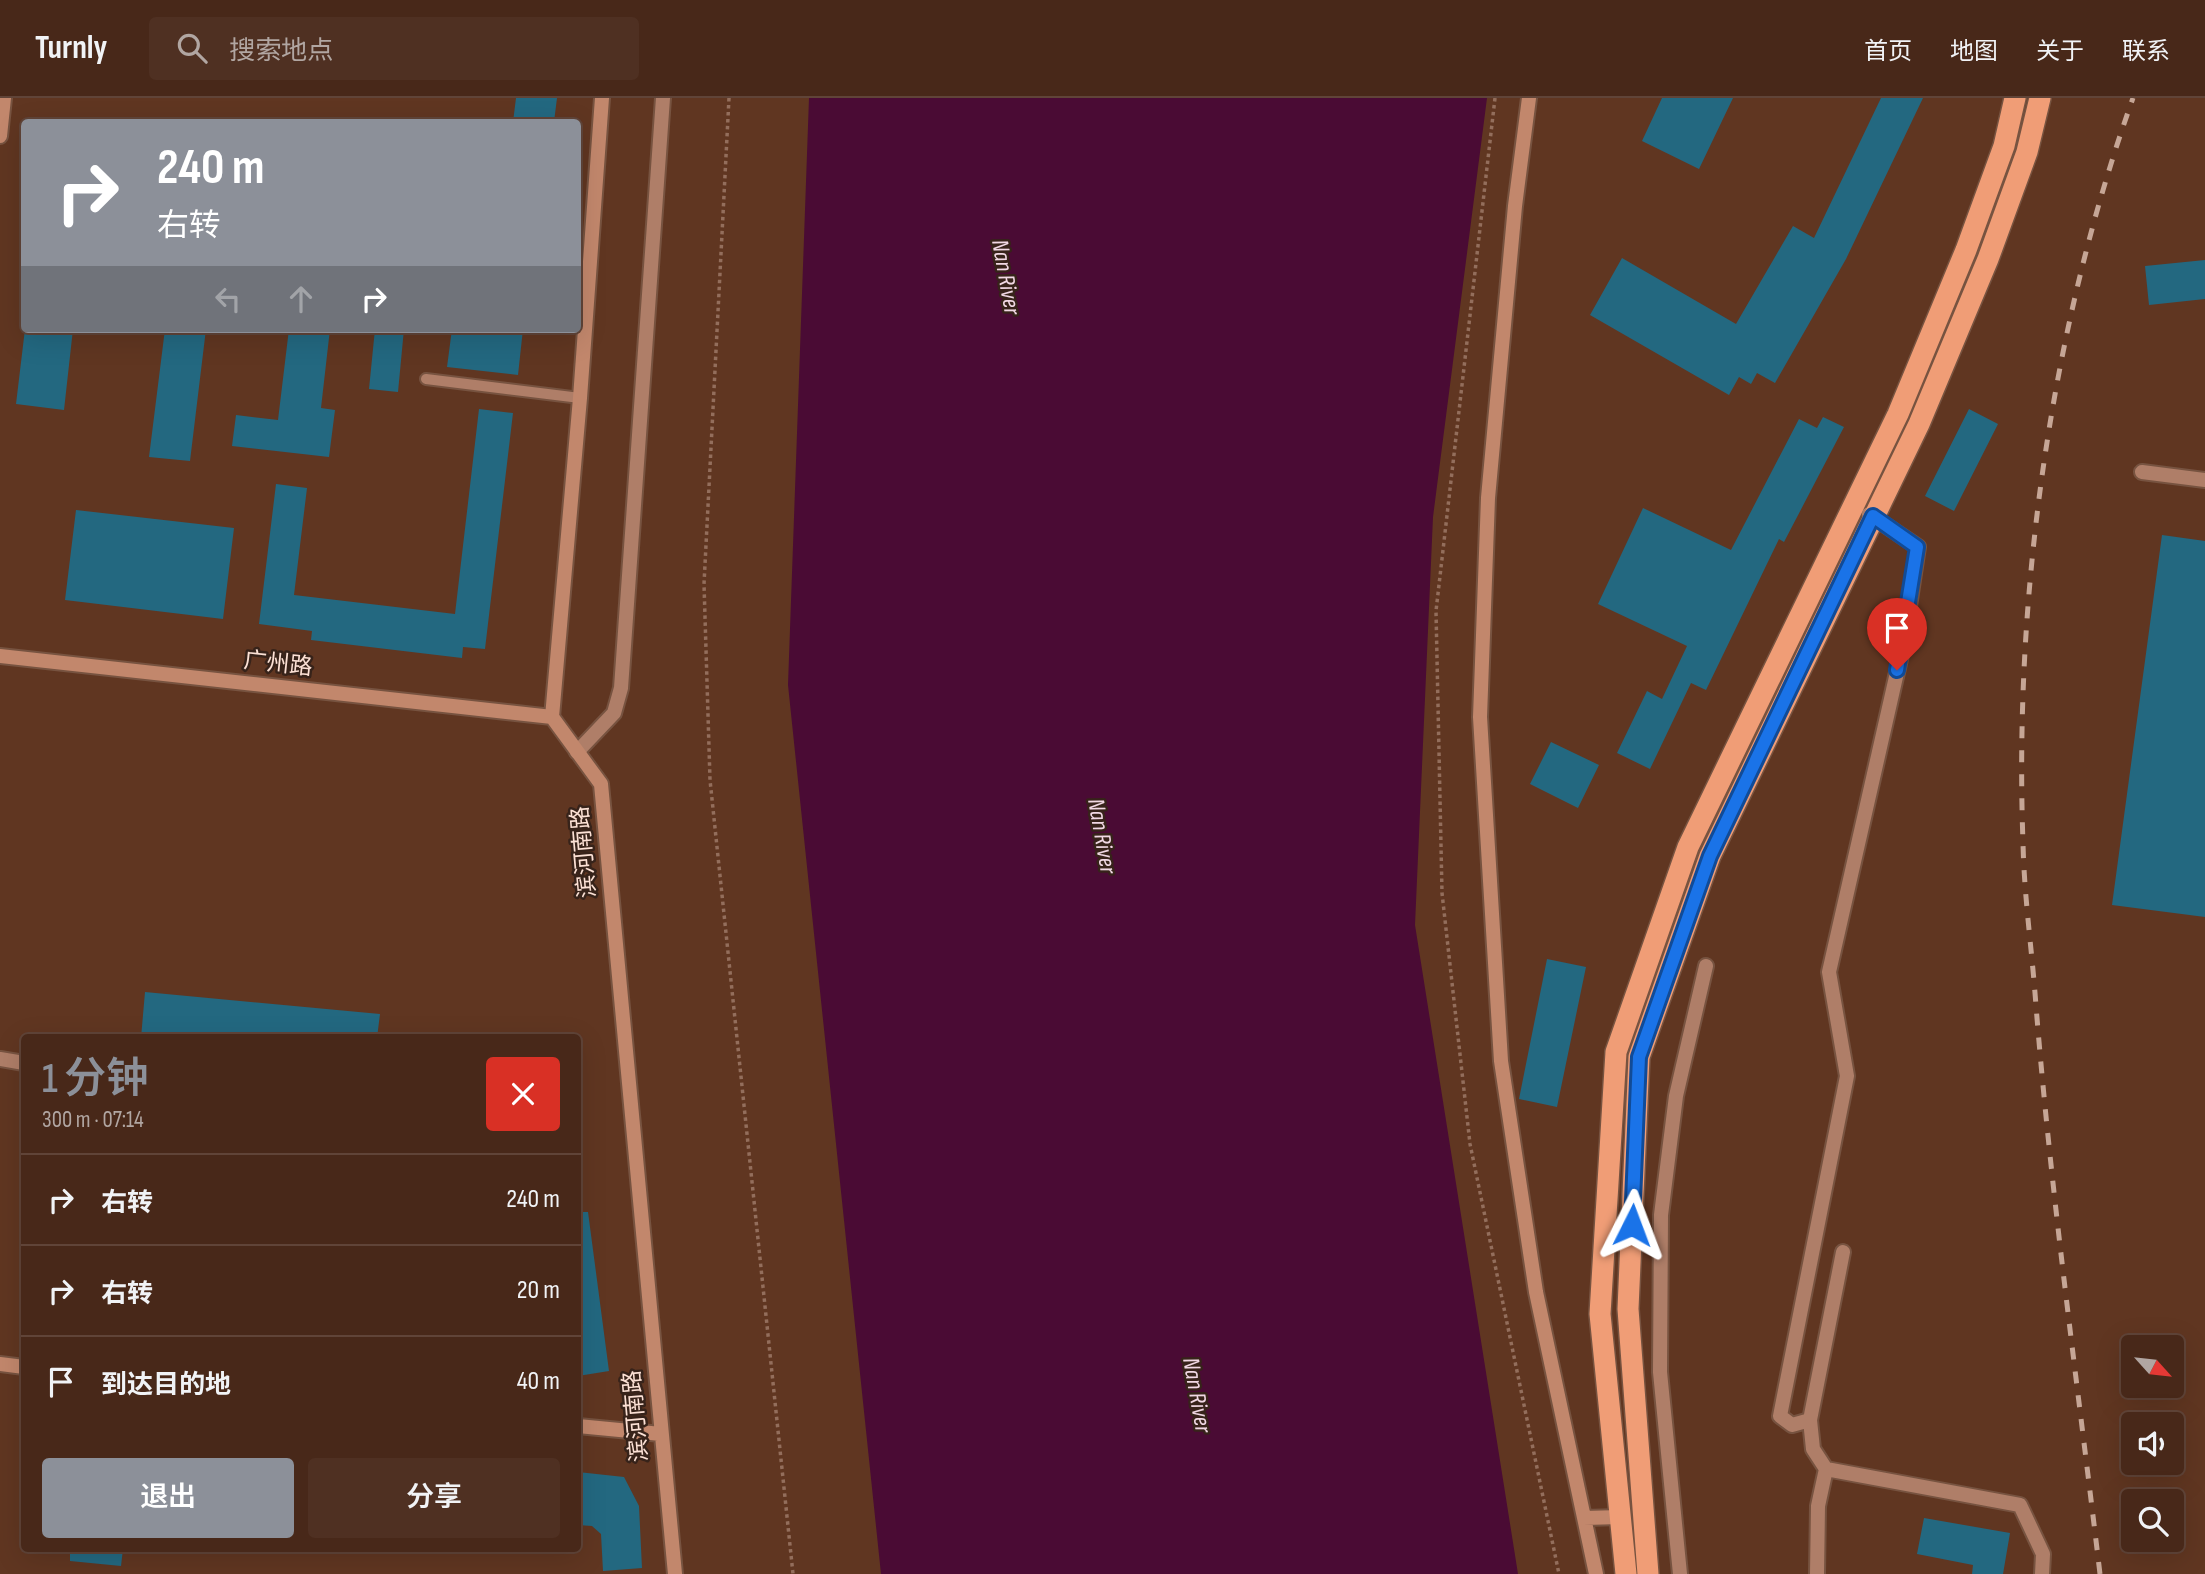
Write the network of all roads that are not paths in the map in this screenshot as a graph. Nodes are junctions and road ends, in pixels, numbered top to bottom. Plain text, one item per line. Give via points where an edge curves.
1 (4, 98) edge
2 (602, 98) edge
3 (663, 98) edge
4 (1529, 98) edge
5 (2015, 98) edge
6 (2040, 98) edge
7 (0, 136) edge
8 (426, 379) dead end
9 (580, 398) junction
10 (2142, 472) dead end
11 (2205, 481) edge
12 (1852, 506) junction
13 (1873, 516) junction
14 (0, 656) edge
15 (552, 716) junction
16 (578, 752) junction
17 (1706, 966) dead end
18 (0, 1059) edge
19 (21, 1062) edge
20 (1843, 1252) dead end
21 (0, 1364) edge
22 (21, 1367) edge
23 (1811, 1420) junction
24 (581, 1426) edge
25 (661, 1434) junction
26 (1826, 1469) junction
27 (1620, 1517) junction
28 (1584, 1518) junction
29 (675, 1574) edge
30 (1596, 1574) edge
31 (1626, 1574) edge
32 (1648, 1574) edge
33 (1680, 1574) edge
34 (1817, 1574) edge
35 (2042, 1574) edge

1 - 7 street
2 - 9 street
3 - 16 street via 621,688 614,713
4 - 28 street via 1488,498 1480,718 1501,1061 1536,1292
5 - 12 highway via 2004,146 1966,250 1898,414
6 - 13 highway via 2027,152 1988,259 1919,424
8 - 9 lane
9 - 15 street
10 - 11 street
12 - 13 street
12 - 27 highway via 1688,847 1616,1052 1600,1314
13 - 23 street via 1917,547 1903,646 1829,972 1847,1076 1780,1416 1792,1425
13 - 32 highway via 1710,856 1639,1057 1628,1309
14 - 15 street, 广州路
15 - 16 street, 滨河南路
16 - 25 street, 滨河南路 via 601,784
17 - 33 street via 1676,1096 1661,1215 1660,1372
18 - 19 street
20 - 23 street
21 - 22 street
23 - 26 street via 1813,1449
24 - 25 street
25 - 29 street, 滨河南路
26 - 34 street via 1818,1506
26 - 35 street via 2020,1505 2043,1554
27 - 28 street
27 - 31 highway
28 - 30 street

